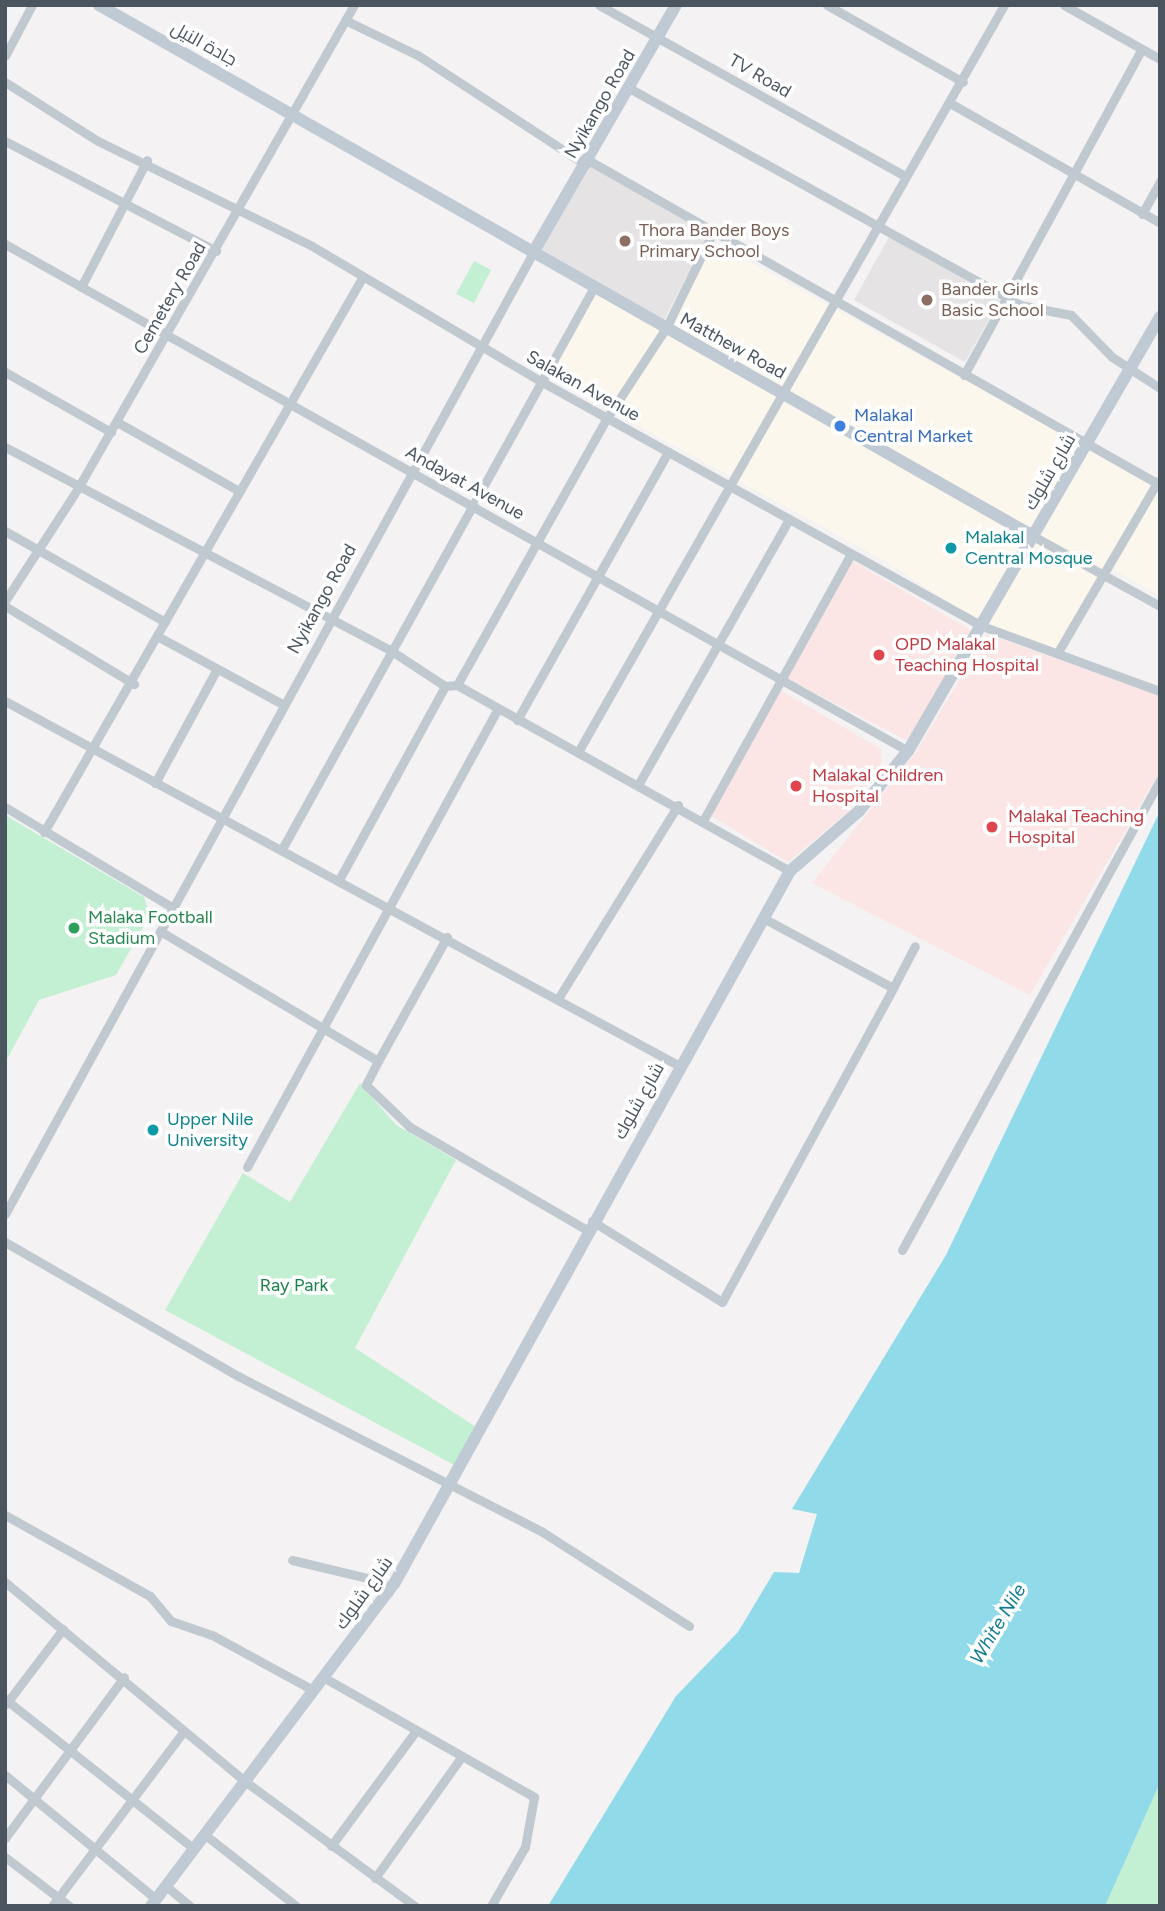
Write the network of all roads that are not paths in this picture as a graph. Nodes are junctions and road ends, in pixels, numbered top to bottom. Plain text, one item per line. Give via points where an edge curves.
1 (32, 5) edge
2 (99, 5) edge
3 (599, 5) edge
4 (676, 5) edge
5 (827, 5) edge
6 (1004, 5) edge
7 (1064, 5) edge
8 (351, 6) edge
9 (345, 20) junction
10 (659, 35) junction
11 (1142, 49) junction
12 (5, 55) edge
13 (1160, 59) edge
14 (5, 82) edge
15 (962, 82) junction
16 (629, 88) junction
17 (950, 103) junction
18 (292, 114) junction
19 (5, 141) edge
20 (148, 160) junction
21 (587, 162) junction
22 (1076, 175) junction
23 (905, 176) junction
24 (1160, 181) edge
25 (126, 201) junction
26 (238, 214) junction
27 (1142, 214) junction
28 (1160, 223) edge
29 (880, 226) junction
30 (714, 230) junction
31 (5, 244) edge
32 (216, 251) junction
33 (534, 251) junction
34 (362, 278) junction
35 (81, 287) junction
36 (594, 287) junction
37 (1009, 296) junction
38 (837, 304) junction
39 (1160, 317) edge
40 (666, 328) junction
41 (166, 336) junction
42 (481, 347) junction
43 (1129, 370) junction
44 (5, 372) edge
45 (964, 375) junction
46 (544, 383) junction
47 (1160, 388) edge
48 (782, 392) junction
49 (288, 404) junction
50 (607, 418) junction
51 (117, 422) junction
52 (111, 432) junction
53 (1086, 445) junction
54 (5, 447) edge
55 (668, 452) junction
56 (412, 472) junction
57 (1159, 483) edge
58 (730, 485) junction
59 (78, 488) junction
60 (239, 491) junction
61 (477, 507) junction
62 (789, 519) junction
63 (5, 531) edge
64 (1033, 536) junction
65 (538, 541) junction
66 (38, 550) junction
67 (204, 555) junction
68 (850, 556) junction
69 (595, 573) junction
70 (1104, 575) junction
71 (5, 604) edge
72 (1160, 606) edge
73 (658, 610) junction
74 (165, 622) junction
75 (329, 622) junction
76 (982, 626) junction
77 (157, 636) junction
78 (715, 645) junction
79 (393, 652) junction
80 (1058, 652) junction
81 (218, 669) junction
82 (781, 681) junction
83 (134, 684) junction
84 (457, 685) junction
85 (445, 686) junction
86 (1160, 691) edge
87 (5, 702) edge
88 (282, 704) junction
89 (496, 712) junction
90 (517, 720) junction
91 (95, 751) junction
92 (908, 751) junction
93 (578, 752) junction
94 (1160, 780) edge
95 (155, 783) junction
96 (638, 785) junction
97 (678, 805) junction
98 (5, 807) edge
99 (221, 818) junction
100 (704, 819) junction
101 (44, 832) junction
102 (282, 849) junction
103 (790, 871) junction
104 (340, 878) junction
105 (393, 907) junction
106 (173, 908) junction
107 (765, 919) junction
108 (160, 931) junction
109 (447, 937) junction
110 (915, 946) dead end
111 (892, 988) junction
112 (559, 998) junction
113 (322, 1031) junction
114 (378, 1060) junction
115 (678, 1065) junction
116 (247, 1167) dead end
117 (5, 1214) edge
118 (590, 1225) junction
119 (5, 1242) edge
120 (902, 1250) dead end
121 (450, 1488) junction
122 (5, 1515) edge
123 (292, 1560) dead end
124 (5, 1582) edge
125 (389, 1592) junction
126 (689, 1626) dead end
127 (64, 1629) junction
128 (124, 1677) junction
129 (323, 1677) junction
130 (313, 1690) junction
131 (6, 1702) edge
132 (184, 1731) junction
133 (415, 1732) junction
134 (69, 1749) junction
135 (460, 1759) junction
136 (5, 1775) edge
137 (246, 1782) junction
138 (35, 1799) junction
139 (131, 1799) junction
140 (205, 1834) junction
141 (5, 1838) edge
142 (331, 1846) junction
143 (95, 1849) junction
144 (194, 1849) junction
145 (5, 1857) edge
146 (375, 1878) junction
147 (166, 1886) junction
148 (55, 1902) edge
149 (153, 1902) edge
150 (69, 1906) edge
151 (190, 1906) edge
152 (296, 1906) edge
153 (415, 1906) edge
154 (491, 1906) edge

1 - 12 street
2 - 18 street, جادة النيل
3 - 10 street, TV Road
4 - 10 street, Nyikango Road
5 - 15 street
6 - 15 street
7 - 11 street
8 - 9 street, Cemetery Road
9 - 18 street, Cemetery Road
9 - 21 street via 419,56
10 - 16 street, Nyikango Road
10 - 23 street, TV Road
11 - 13 street
11 - 22 street
14 - 20 street, Salakan Avenue via 98,141
15 - 17 street
16 - 21 street, Nyikango Road
16 - 29 street
17 - 22 street
17 - 23 street
18 - 26 street, Cemetery Road
18 - 33 street, Matthew Road
19 - 25 street
20 - 25 street
20 - 26 street, Salakan Avenue
21 - 30 street
21 - 33 street, Nyikango Road
22 - 27 street
22 - 37 street
23 - 29 street
24 - 27 street
25 - 32 street
25 - 35 street
26 - 32 street, Cemetery Road
26 - 34 street, Salakan Avenue via 312,246
27 - 28 street
29 - 37 street
29 - 38 street
30 - 38 street
30 - 40 street
31 - 35 street, Andayat Avenue
32 - 41 street, Cemetery Road
33 - 36 street, Matthew Road
33 - 42 street, Nyikango Road
34 - 42 street, Salakan Avenue
34 - 49 street
35 - 41 street, Andayat Avenue
36 - 40 street, Matthew Road
36 - 46 street
37 - 43 street via 1043,313 1071,315
37 - 45 street
38 - 45 street
38 - 48 street
39 - 43 street, شارع شلوك
40 - 48 street, Matthew Road
40 - 50 street
41 - 49 street, Andayat Avenue
41 - 51 street, Cemetery Road
42 - 46 street, Salakan Avenue
42 - 56 street, Nyikango Road
43 - 47 street
43 - 53 street, شارع شلوك
44 - 52 street
45 - 53 street
46 - 50 street, Salakan Avenue
46 - 61 street
48 - 58 street
48 - 64 street, Matthew Road
49 - 56 street, Andayat Avenue
49 - 60 street
50 - 55 street, Salakan Avenue
50 - 65 street
51 - 52 street, Cemetery Road
51 - 60 street
52 - 59 street, Cemetery Road
53 - 57 street
53 - 64 street, شارع شلوك
54 - 59 street
55 - 58 street, Salakan Avenue
55 - 69 street
56 - 61 street, Andayat Avenue
56 - 75 street, Nyikango Road
57 - 70 street
58 - 62 street, Salakan Avenue
58 - 73 street
59 - 66 street, Cemetery Road
59 - 67 street
60 - 67 street
61 - 65 street, Andayat Avenue
61 - 79 street
62 - 68 street, Salakan Avenue
62 - 78 street
63 - 66 street
64 - 70 street, Matthew Road
64 - 76 street, شارع شلوك
65 - 69 street, Andayat Avenue
65 - 84 street
66 - 71 street, Cemetery Road
66 - 74 street
67 - 74 street
67 - 75 street
68 - 76 street, Salakan Avenue
68 - 82 street
69 - 73 street, Andayat Avenue
69 - 90 street
70 - 72 street, Matthew Road
70 - 80 street
71 - 83 street
73 - 78 street, Andayat Avenue
73 - 93 street
74 - 77 street
75 - 79 street
75 - 88 street, Nyikango Road
76 - 80 street, Salakan Avenue
76 - 92 street, شارع شلوك
77 - 81 street
77 - 83 street
78 - 82 street, Andayat Avenue
78 - 96 street
79 - 85 street
79 - 102 street
80 - 86 street, Salakan Avenue
81 - 88 street
81 - 95 street
82 - 92 street, Andayat Avenue
82 - 100 street
83 - 91 street
84 - 85 street
84 - 89 street
85 - 104 street
87 - 91 street
88 - 99 street, Nyikango Road
89 - 90 street
89 - 105 street
90 - 93 street
91 - 95 street
91 - 101 street
92 - 103 street, شارع شلوك via 859,811
93 - 96 street
94 - 120 street
95 - 99 street
96 - 97 street
97 - 100 street
97 - 112 street
98 - 101 street
99 - 102 street
99 - 106 street, Nyikango Road
100 - 103 street
101 - 106 street
102 - 104 street
103 - 107 street, شارع شلوك
104 - 105 street
105 - 109 street
105 - 113 street
106 - 108 street, Nyikango Road
107 - 111 street
107 - 115 street, شارع شلوك
108 - 113 street
108 - 117 street, Nyikango Road
109 - 112 street
109 - 114 street
110 - 111 street
111 - 118 street via 722,1302
112 - 115 street
113 - 114 street
113 - 116 street
114 - 118 street via 366,1085 410,1127
115 - 118 street, شارع شلوك
118 - 121 street, شارع شلوك
119 - 121 street
121 - 125 street, شارع شلوك
121 - 126 street via 541,1531
122 - 130 street via 150,1596 171,1621 212,1635
123 - 125 street via 367,1578
124 - 127 street
125 - 129 street, شارع شلوك
127 - 128 street
127 - 131 street
128 - 132 street
128 - 134 street
129 - 130 street, شارع شلوك
129 - 133 street
130 - 137 street, شارع شلوك
131 - 134 street
132 - 137 street
132 - 139 street
133 - 135 street
133 - 142 street
134 - 138 street
134 - 139 street
135 - 146 street
135 - 154 street via 534,1797 525,1847
136 - 138 street
137 - 140 street, شارع شلوك
137 - 142 street
138 - 141 street
138 - 143 street
139 - 143 street
139 - 144 street
140 - 144 street, شارع شلوك
140 - 152 street
142 - 146 street
143 - 148 street
143 - 149 street
144 - 147 street, شارع شلوك
145 - 148 street
146 - 153 street
147 - 149 street, شارع شلوك
147 - 151 street
148 - 150 street

